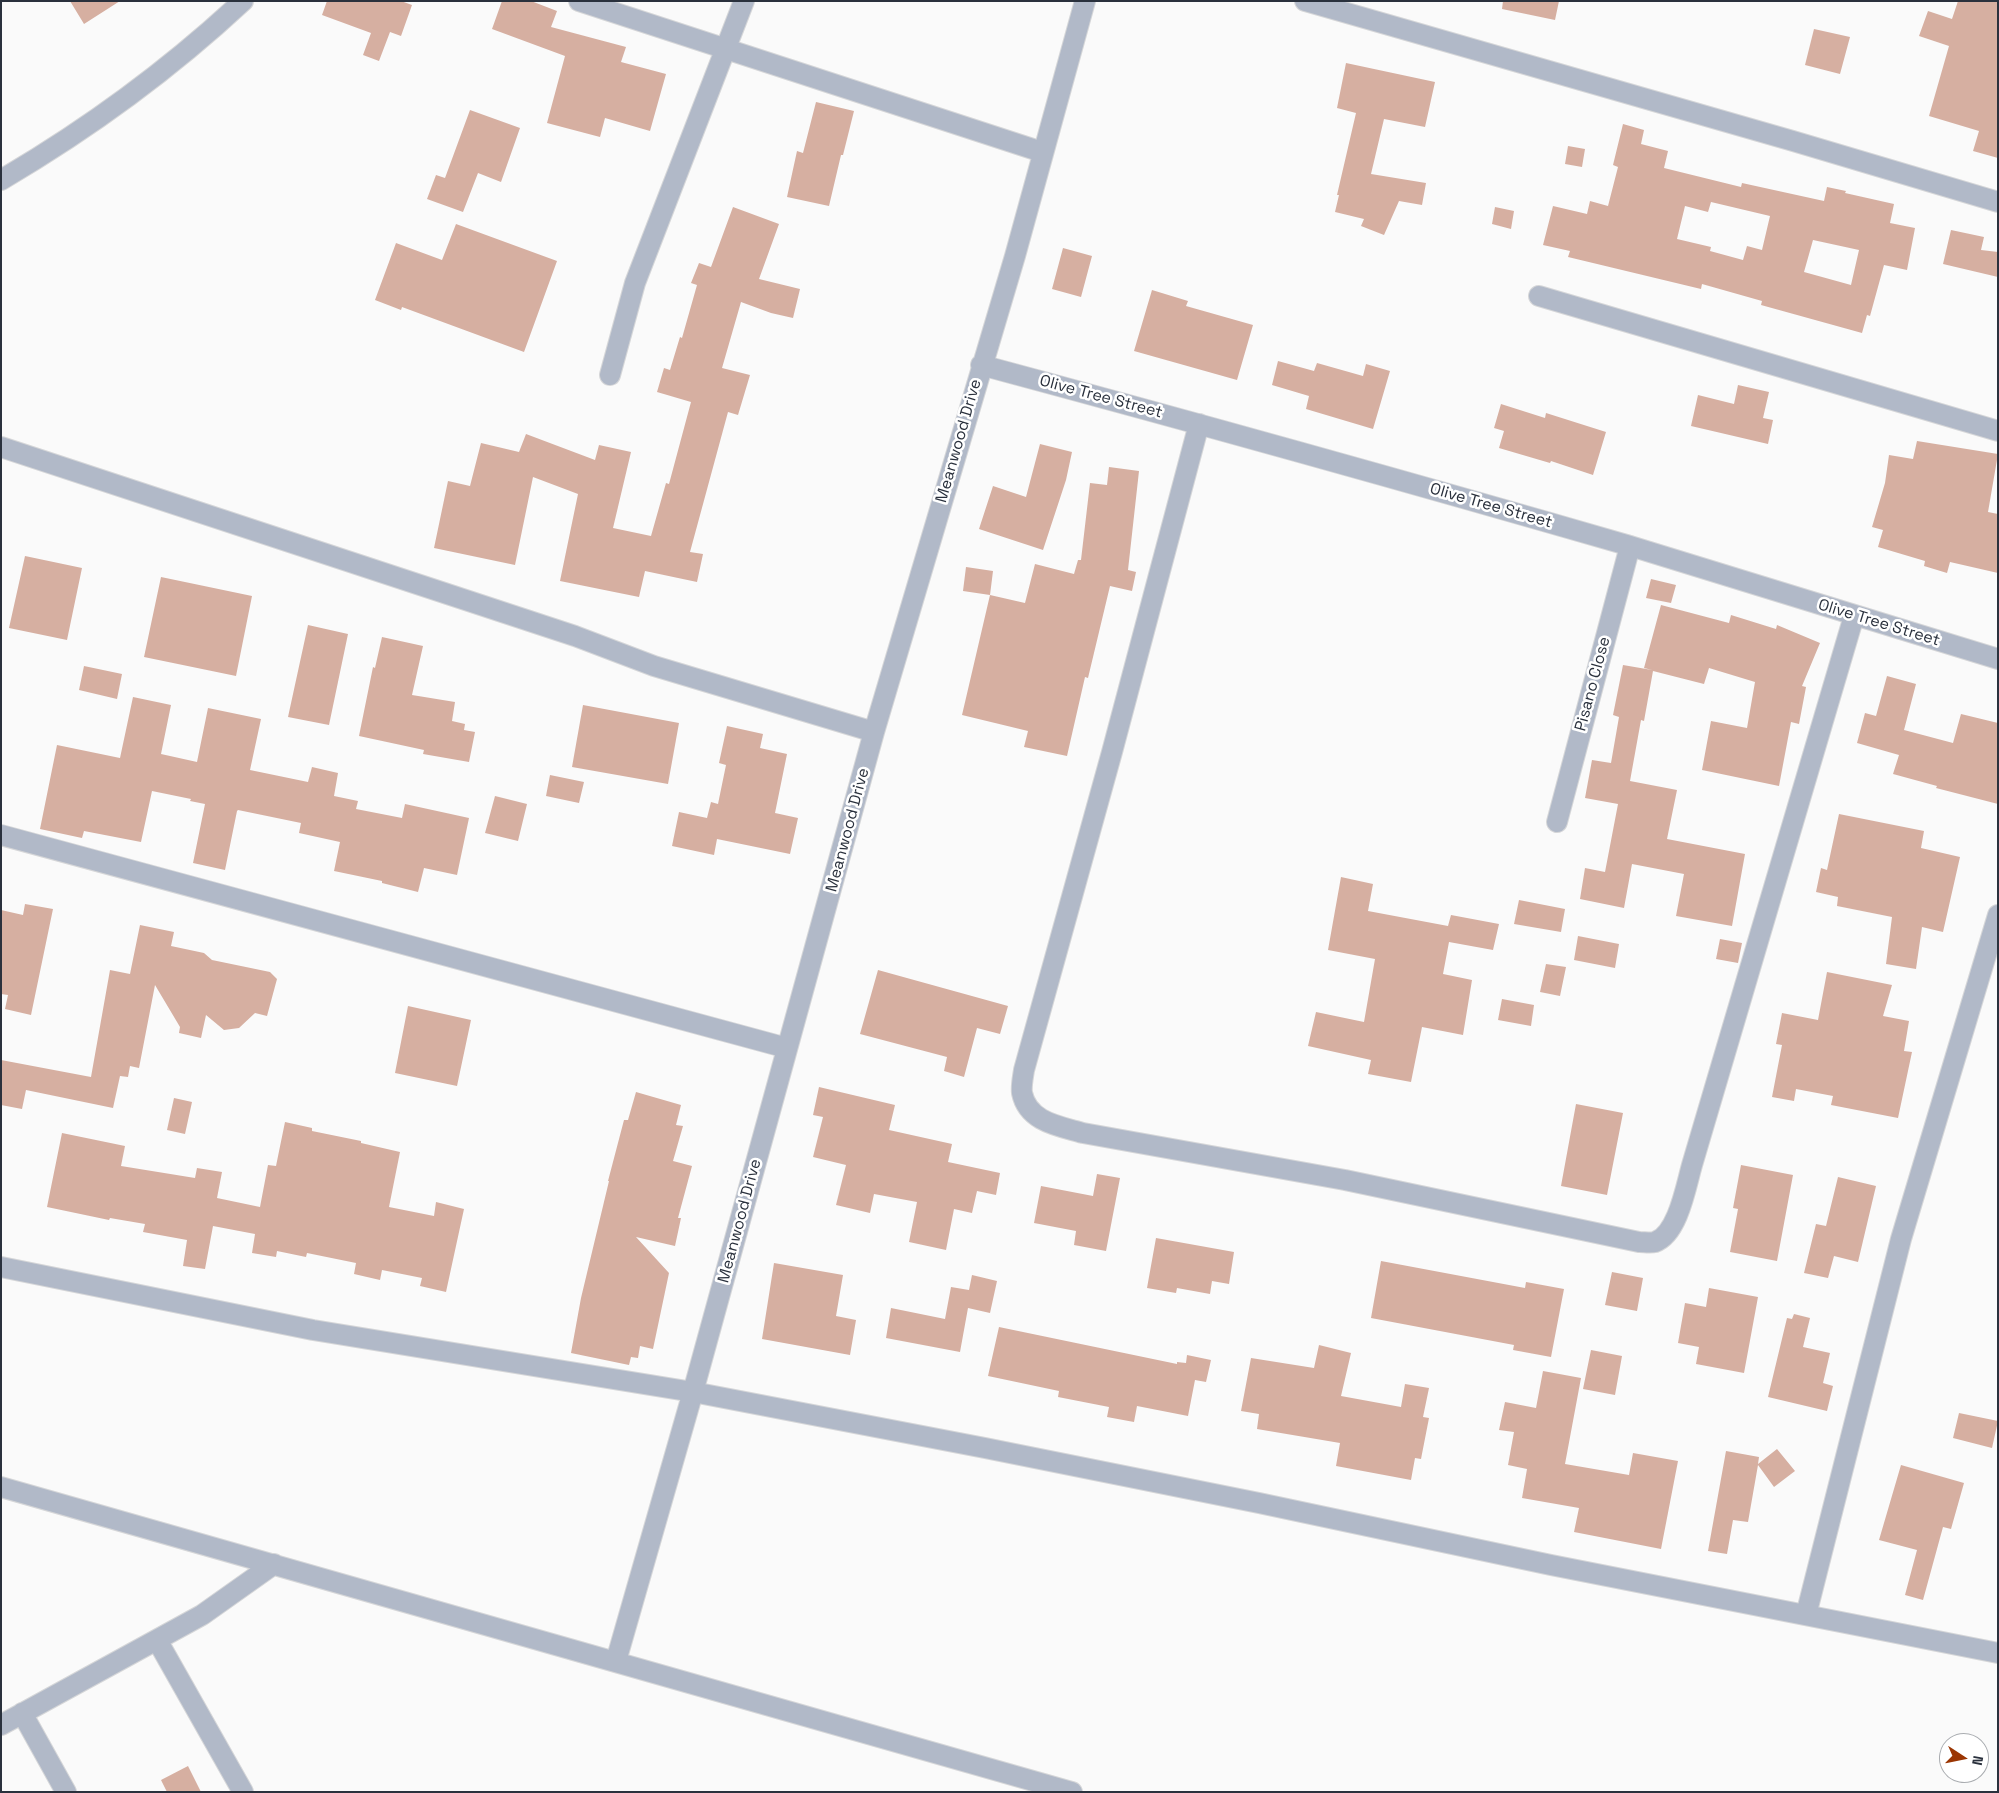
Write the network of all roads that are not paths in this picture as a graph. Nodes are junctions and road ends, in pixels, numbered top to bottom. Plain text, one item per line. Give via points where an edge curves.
1 (242, 1) edge
2 (579, 1) edge
3 (744, 1) edge
4 (1085, 1) edge
5 (1305, 1) edge
6 (725, 49) junction
7 (1042, 152) junction
8 (1, 180) edge
9 (1998, 202) edge
10 (1538, 296) dead end
11 (981, 366) junction
12 (610, 375) dead end
13 (1199, 424) junction
14 (1998, 431) edge
15 (1, 447) edge
16 (1630, 546) junction
17 (1854, 616) junction
18 (1998, 659) edge
19 (874, 732) junction
20 (1557, 822) dead end
21 (1, 835) edge
22 (1998, 914) edge
23 (787, 1048) junction
24 (1, 1267) edge
25 (693, 1392) junction
26 (1, 1487) edge
27 (274, 1564) junction
28 (1806, 1615) junction
29 (157, 1640) junction
30 (1998, 1653) edge
31 (616, 1661) junction
32 (22, 1713) junction
33 (1, 1725) edge
34 (66, 1792) edge
35 (243, 1792) edge
36 (1072, 1792) edge

1 - 8 street via 201,40 98,119
2 - 6 street
3 - 6 street
4 - 7 street, Meanwood Drive
5 - 9 street
6 - 7 street
6 - 12 street via 635,283
7 - 11 street, Meanwood Drive via 1015,256
10 - 14 street
11 - 13 street, Olive Tree Street
11 - 19 street, Meanwood Drive
13 - 16 street, Olive Tree Street
13 - 17 street via 1024,1070 1022,1092 1028,1110 1047,1122 1083,1133 1345,1180 1640,1242 1654,1242 1665,1236 1674,1223 1692,1165
15 - 19 street via 575,636 654,666
16 - 17 street, Olive Tree Street
16 - 20 street, Pisano Close
17 - 18 street, Olive Tree Street
19 - 23 street, Meanwood Drive
21 - 23 street
22 - 28 street via 1902,1239
23 - 25 street, Meanwood Drive
24 - 25 street via 313,1330
25 - 28 street
25 - 31 street, Meanwood Drive
26 - 27 street
27 - 29 street via 202,1615
27 - 31 street
28 - 30 street
29 - 32 street
29 - 35 street
31 - 36 street
32 - 33 street
32 - 34 street

